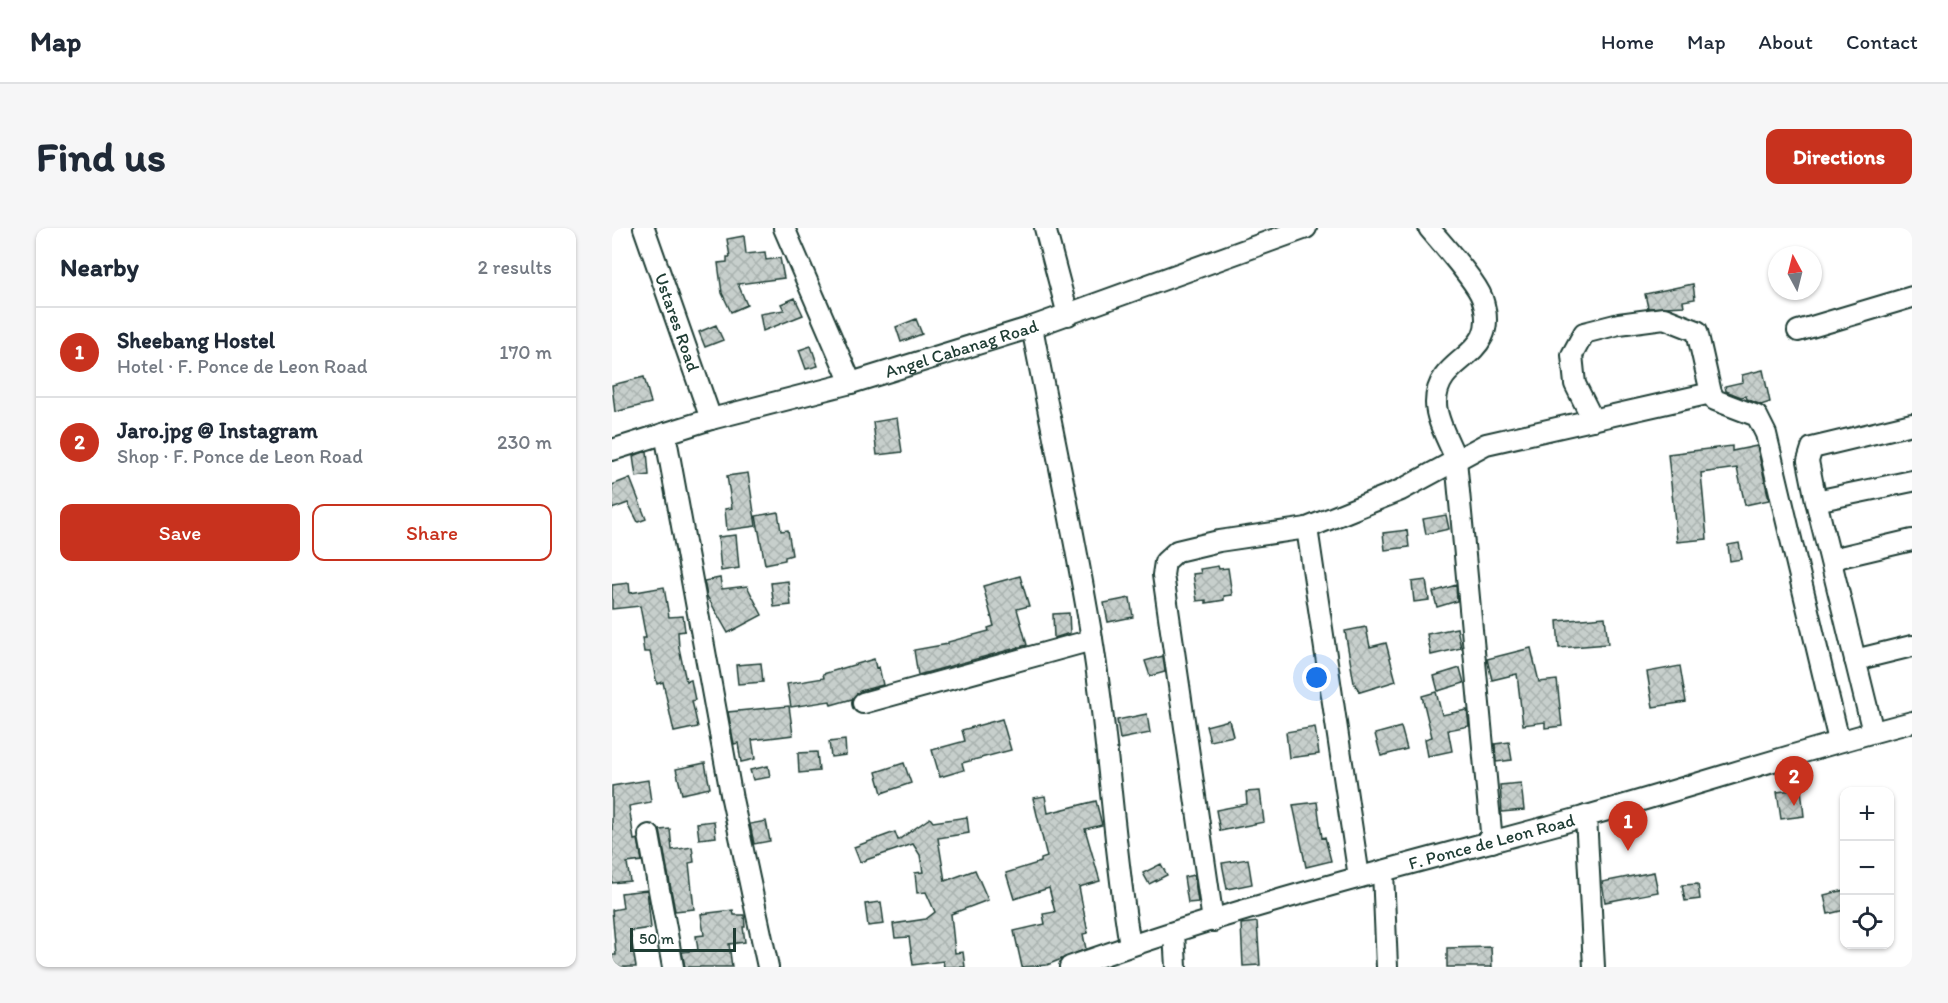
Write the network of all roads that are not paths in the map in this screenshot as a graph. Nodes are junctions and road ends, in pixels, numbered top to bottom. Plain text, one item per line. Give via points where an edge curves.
1 (644, 228) edge
2 (784, 228) edge
3 (1045, 228) edge
4 (1306, 228) edge
5 (1429, 228) edge
6 (1912, 297) edge
7 (1068, 315) junction
8 (1032, 327) junction
9 (1798, 331) dead end
10 (851, 383) junction
11 (1710, 393) junction
12 (711, 419) junction
13 (1593, 420) junction
14 (1912, 424) edge
15 (665, 433) junction
16 (612, 450) edge
17 (1456, 460) junction
18 (1912, 481) edge
19 (1816, 501) junction
20 (1307, 528) junction
21 (1912, 540) edge
22 (1832, 559) junction
23 (1092, 639) junction
24 (1912, 646) edge
25 (1855, 660) junction
26 (863, 703) dead end
27 (1912, 722) edge
28 (1873, 732) junction
29 (1839, 741) junction
30 (1586, 816) junction
31 (649, 835) dead end
32 (1492, 842) junction
33 (1383, 871) junction
34 (1359, 876) junction
35 (1213, 921) junction
36 (1174, 933) junction
37 (1130, 945) junction
38 (673, 967) edge
39 (768, 967) edge
40 (1071, 967) edge
41 (1176, 967) edge
42 (1387, 967) edge
43 (1594, 967) edge

1 - 12 street, Ustares Road
2 - 10 street
3 - 7 street
4 - 7 street, Angel Cabanag Road
5 - 17 street via 1481,295 1486,317 1487,330 1480,344 1451,368 1436,404
6 - 9 street
7 - 8 street, Angel Cabanag Road
8 - 10 street, Angel Cabanag Road
8 - 23 street
10 - 12 street, Angel Cabanag Road
11 - 13 street
11 - 13 street via 1697,331 1664,318 1619,324 1584,333 1572,355 1575,384
11 - 29 street via 1722,403 1757,416 1766,434
12 - 15 street, Angel Cabanag Road
13 - 17 street via 1486,444
14 - 19 street via 1812,448 1808,461
15 - 16 street, Angel Cabanag Road
15 - 39 street via 732,799
17 - 20 street via 1401,490
17 - 32 street
18 - 19 street
19 - 22 street
20 - 34 street
20 - 35 street via 1177,551 1165,562 1163,575
21 - 22 street
22 - 25 street
23 - 26 street
23 - 37 street via 1110,771 1117,868
24 - 25 street
25 - 28 street
27 - 28 street, F. Ponce de Leon Road
28 - 29 street, F. Ponce de Leon Road
29 - 30 street, F. Ponce de Leon Road
30 - 32 street, F. Ponce de Leon Road
30 - 43 street
31 - 38 street
32 - 33 street, F. Ponce de Leon Road
33 - 34 street, F. Ponce de Leon Road
33 - 42 street
34 - 35 street, F. Ponce de Leon Road
35 - 36 street, F. Ponce de Leon Road
36 - 37 street, F. Ponce de Leon Road
36 - 41 street
37 - 40 street, F. Ponce de Leon Road

